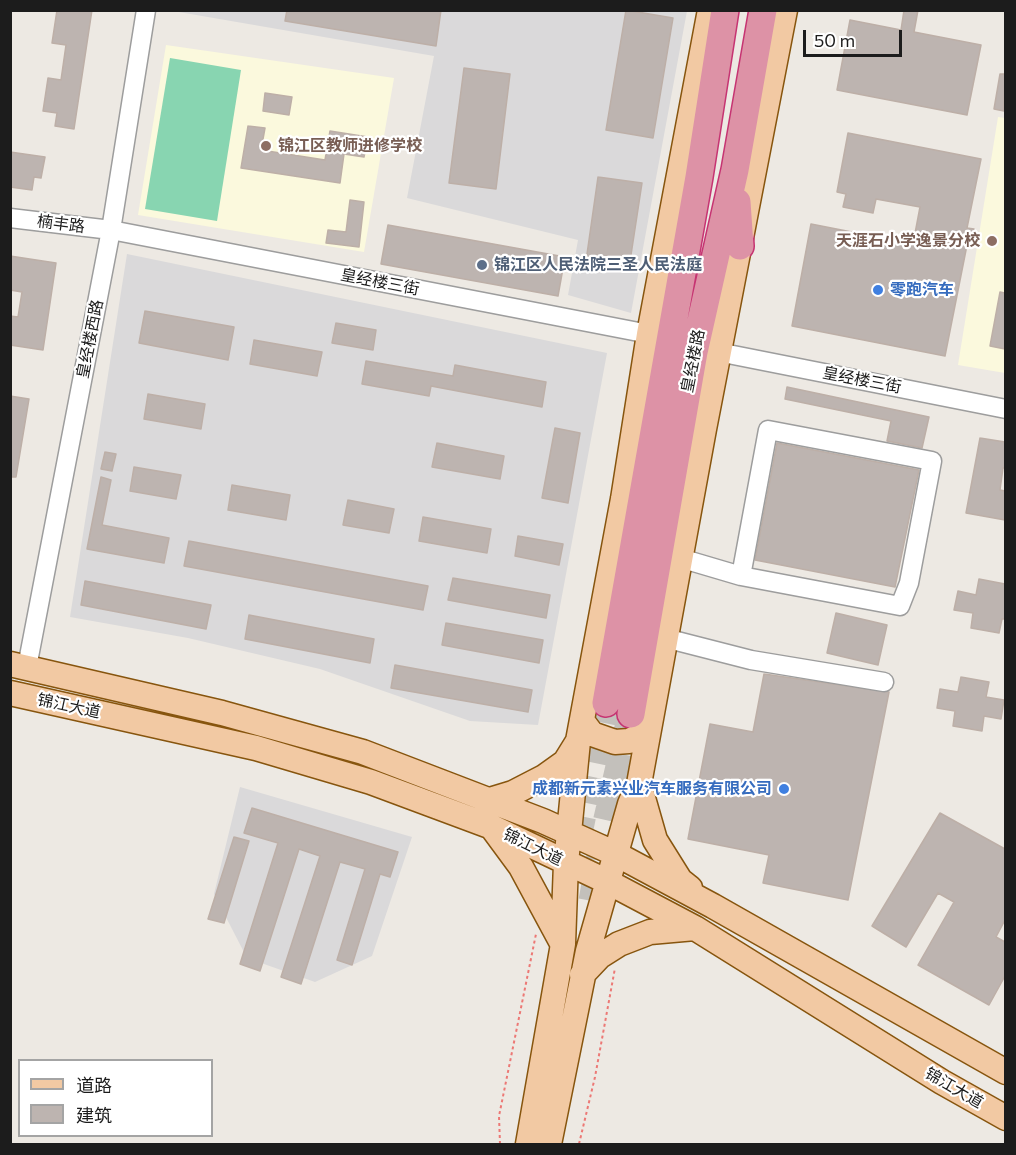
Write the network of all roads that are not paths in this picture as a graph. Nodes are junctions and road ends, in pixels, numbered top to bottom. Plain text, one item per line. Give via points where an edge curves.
1 (146, 10) edge
2 (710, 10) edge
3 (725, 10) edge
4 (763, 10) edge
5 (785, 10) edge
6 (717, 52) junction
7 (681, 167) junction
8 (735, 170) junction
9 (10, 218) edge
10 (111, 230) junction
11 (740, 246) junction
12 (649, 334) junction
13 (718, 352) junction
14 (1005, 409) edge
15 (680, 558) junction
16 (741, 576) junction
17 (665, 638) junction
18 (19, 666) edge
19 (885, 682) dead end
20 (10, 693) edge
21 (606, 703) tunnel mouth
22 (639, 722) junction
23 (580, 732) junction
24 (639, 784) junction
25 (490, 800) junction
26 (492, 827) junction
27 (568, 832) junction
28 (616, 854) junction
29 (566, 863) junction
30 (608, 882) junction
31 (713, 906) junction
32 (695, 928) junction
33 (563, 944) junction
34 (582, 975) junction
35 (1005, 1072) edge
36 (1005, 1118) edge
37 (528, 1144) edge
38 (549, 1144) edge

1 - 10 street, 皇经楼西路
2 - 7 main road
3 - 6 highway, 皇经楼路
4 - 8 highway, 皇经楼路
5 - 11 main road
6 - 7 highway
6 - 21 highway, 皇经楼路 via 699,177
7 - 12 main road
8 - 11 highway
8 - 22 highway, 皇经楼路 via 694,352
9 - 10 street, 楠丰路
10 - 12 street, 皇经楼三街
10 - 18 street, 皇经楼西路
11 - 13 main road
12 - 23 main road
13 - 14 street, 皇经楼三街
13 - 15 main road
15 - 16 street
15 - 17 main road
16 - 16 street via 900,606 909,583 932,461 768,430
17 - 19 street via 750,660
17 - 22 main road
18 - 25 main road, 锦江大道 via 222,713 363,752
20 - 26 main road, 锦江大道 via 256,748 371,782
22 - 23 main road via 629,741 615,742
22 - 24 main road
23 - 25 main road via 565,762 513,794
23 - 27 main road
24 - 28 main road
24 - 31 main road via 655,840 680,880
25 - 27 main road, 锦江大道
26 - 29 main road, 锦江大道
26 - 33 main road via 521,867
27 - 28 main road, 锦江大道
27 - 29 main road
28 - 30 main road
28 - 31 main road, 锦江大道
29 - 30 main road, 锦江大道
29 - 33 main road
30 - 32 main road, 锦江大道
30 - 34 main road
31 - 35 main road, 锦江大道
32 - 34 main road via 650,932 619,944 600,956
32 - 36 main road, 锦江大道
33 - 37 main road
34 - 38 main road

